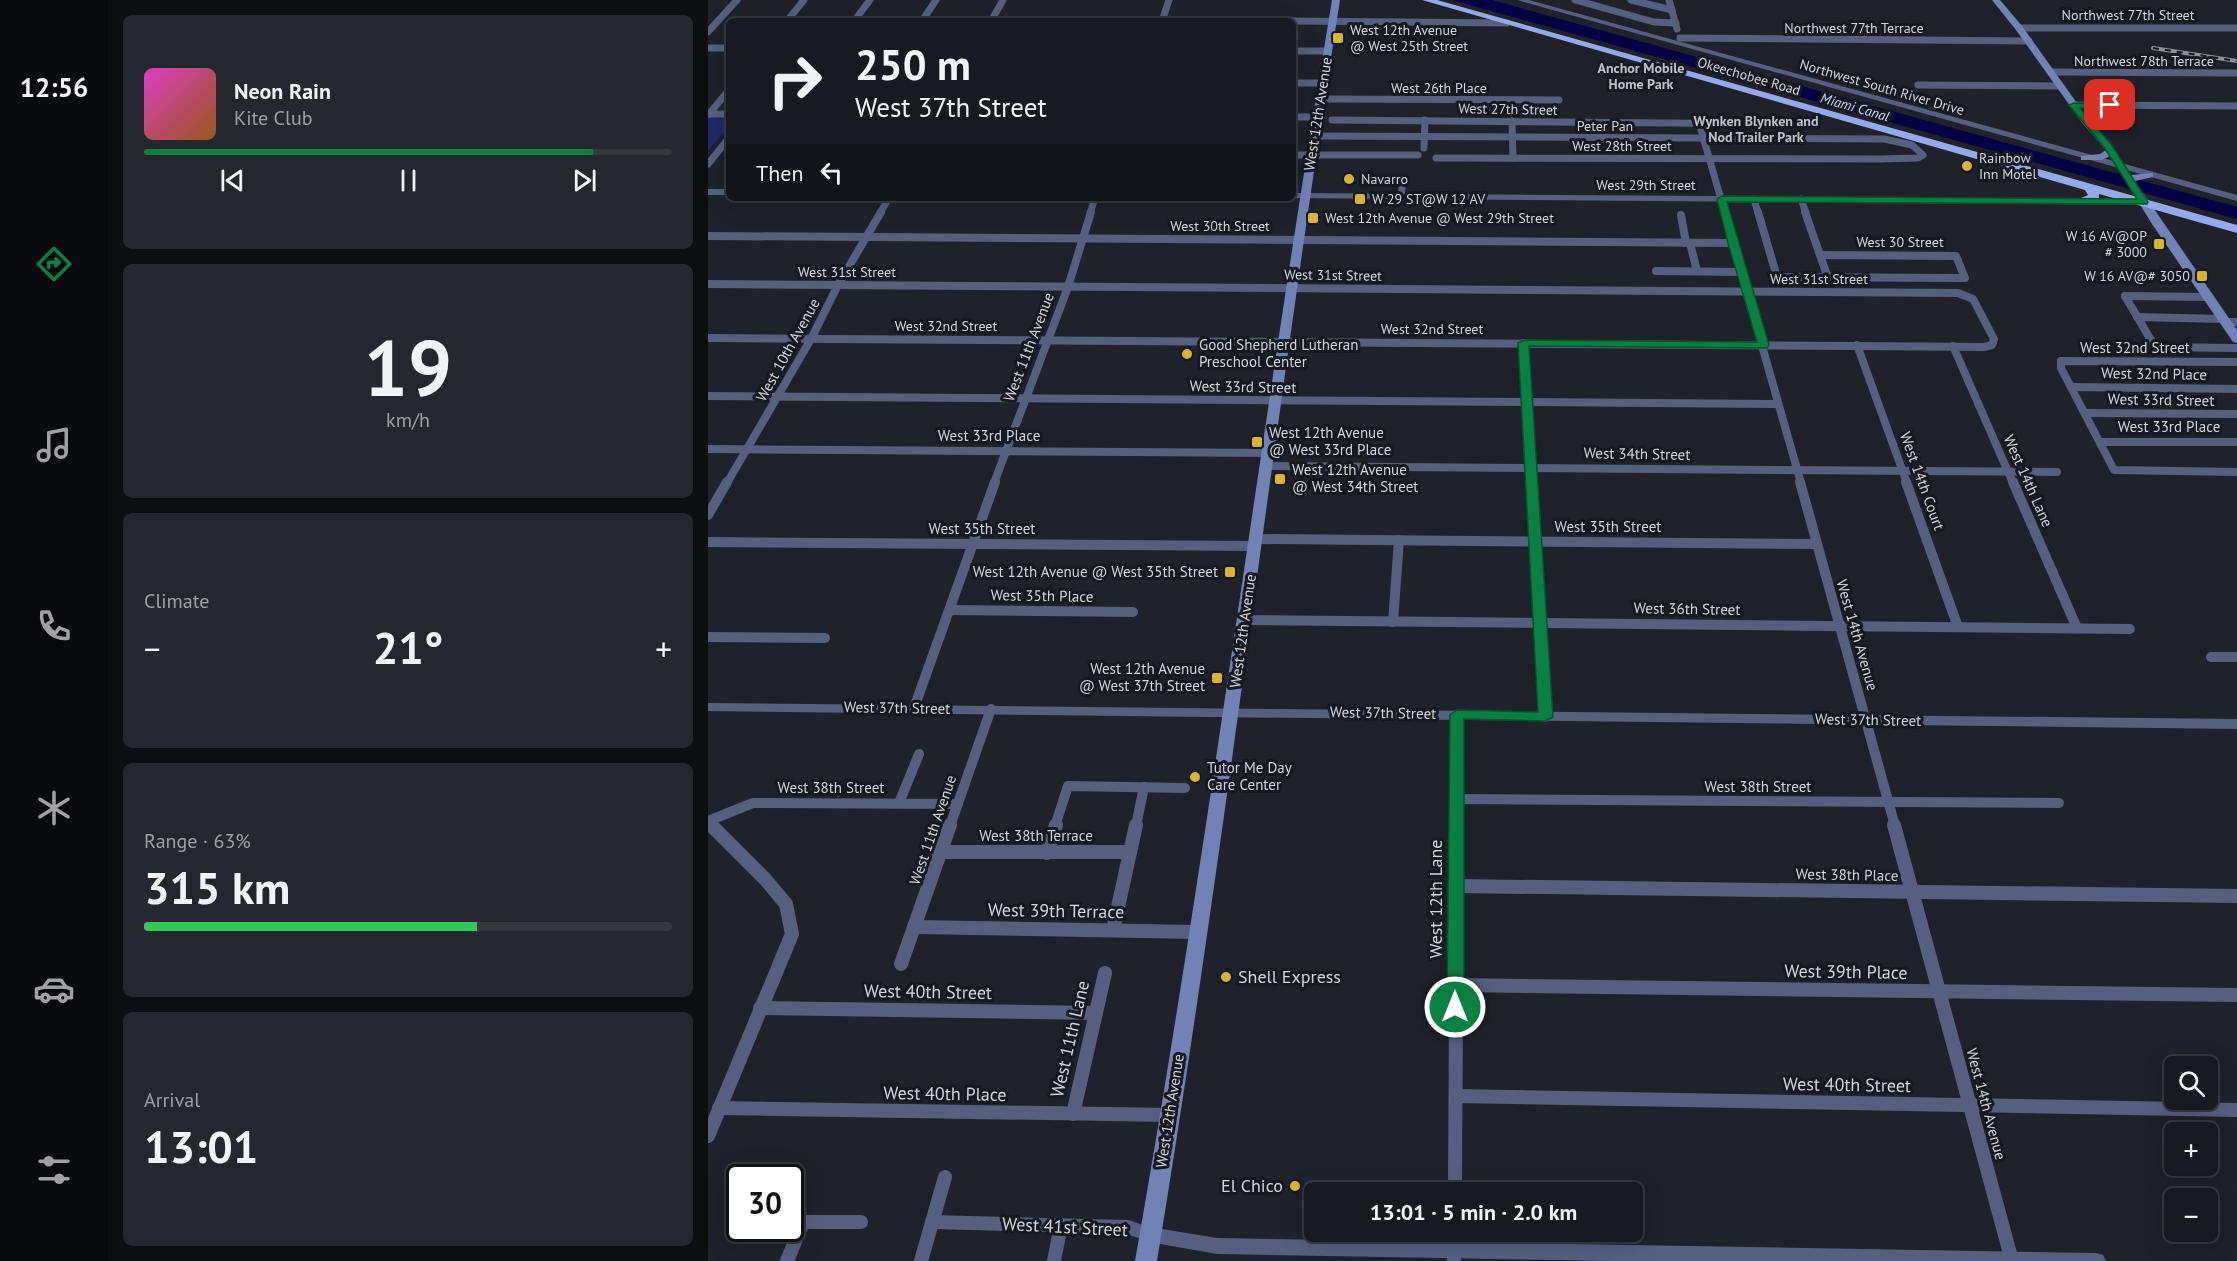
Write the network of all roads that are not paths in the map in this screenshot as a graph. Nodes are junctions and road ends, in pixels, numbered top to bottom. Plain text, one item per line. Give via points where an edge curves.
1 (737, 0) edge
2 (804, 0) edge
3 (870, 0) edge
4 (936, 0) edge
5 (1003, 0) edge
6 (1169, 0) edge
7 (1336, 0) edge
8 (1427, 0) edge
9 (1444, 0) edge
10 (1521, 0) edge
11 (1575, 0) edge
12 (1631, 0) edge
13 (1669, 0) edge
14 (1996, 0) edge
15 (2004, 0) edge
16 (1672, 10) junction
17 (789, 18) edge
18 (856, 18) edge
19 (924, 18) edge
20 (992, 18) edge
21 (1163, 18) edge
22 (1481, 19) junction
23 (1296, 21) edge
24 (1333, 22) junction
25 (1507, 23) junction
26 (1676, 23) junction
27 (1535, 25) junction
28 (2019, 28) junction
29 (2237, 28) edge
30 (708, 32) edge
31 (1679, 41) junction
32 (2029, 41) junction
33 (708, 48) edge
34 (726, 48) edge
35 (1296, 51) edge
36 (1328, 51) junction
37 (2051, 72) junction
38 (2236, 73) edge
39 (1296, 83) edge
40 (1323, 83) junction
41 (1918, 85) dead end
42 (2060, 86) junction
43 (726, 93) edge
44 (1320, 99) junction
45 (1558, 100) dead end
46 (2074, 105) junction
47 (2237, 106) edge
48 (708, 114) edge
49 (726, 114) edge
50 (1296, 117) edge
51 (1317, 117) junction
52 (1332, 120) dead end
53 (1425, 120) junction
54 (1512, 121) junction
55 (1699, 123) junction
56 (1791, 124) dead end
57 (1889, 135) junction
58 (1314, 136) junction
59 (1425, 137) junction
60 (1513, 138) junction
61 (1703, 138) junction
62 (726, 142) edge
63 (1424, 148) dead end
64 (2111, 151) junction
65 (719, 152) junction
66 (726, 152) edge
67 (1296, 155) edge
68 (1311, 155) junction
69 (1418, 155) dead end
70 (1436, 158) dead end
71 (1513, 158) junction
72 (1707, 158) junction
73 (1911, 158) joint
74 (2085, 158) junction
75 (708, 165) edge
76 (2125, 174) junction
77 (2145, 175) joint
78 (2089, 187) junction
79 (708, 192) edge
80 (726, 192) edge
81 (1296, 196) edge
82 (1305, 196) junction
83 (2139, 196) junction
84 (2237, 198) edge
85 (1722, 199) junction
86 (1754, 199) junction
87 (1801, 199) junction
88 (887, 201) edge
89 (1094, 201) edge
90 (2083, 201) junction
91 (1681, 215) dead end
92 (2237, 222) edge
93 (2237, 228) edge
94 (708, 236) edge
95 (866, 237) junction
96 (1083, 238) junction
97 (1299, 240) junction
98 (1688, 243) junction
99 (1733, 243) junction
100 (1820, 255) junction
101 (1656, 271) dead end
102 (1697, 271) junction
103 (1742, 272) junction
104 (1828, 278) junction
105 (708, 284) edge
106 (838, 285) junction
107 (1068, 287) junction
108 (1292, 288) junction
109 (1748, 293) junction
110 (2208, 297) junction
111 (2137, 317) junction
112 (2228, 321) edge
113 (708, 338) edge
114 (811, 339) junction
115 (2237, 339) edge
116 (1047, 340) junction
117 (1285, 342) junction
118 (1524, 343) junction
119 (1764, 345) junction
120 (1857, 345) junction
121 (1953, 346) junction
122 (1975, 347) joint
123 (2237, 348) edge
124 (2237, 362) edge
125 (2071, 387) junction
126 (2237, 389) edge
127 (708, 396) edge
128 (778, 396) junction
129 (1026, 398) junction
130 (1276, 401) junction
131 (1527, 402) junction
132 (1777, 404) junction
133 (2085, 413) junction
134 (2237, 414) edge
135 (2100, 442) junction
136 (2237, 442) edge
137 (708, 449) edge
138 (748, 449) junction
139 (1006, 451) junction
140 (1268, 460) junction
141 (1532, 468) junction
142 (1796, 470) junction
143 (1902, 471) junction
144 (2007, 472) junction
145 (2057, 472) dead end
146 (2237, 472) edge
147 (708, 515) edge
148 (1399, 540) junction
149 (1536, 541) junction
150 (708, 542) edge
151 (1256, 542) junction
152 (972, 544) junction
153 (1816, 544) junction
154 (950, 610) junction
155 (1133, 612) dead end
156 (1245, 620) junction
157 (1393, 622) junction
158 (1540, 623) junction
159 (1838, 626) junction
160 (1958, 627) junction
161 (2077, 628) junction
162 (2130, 629) dead end
163 (708, 637) edge
164 (825, 638) dead end
165 (2211, 657) dead end
166 (2237, 657) edge
167 (914, 708) junction
168 (710, 710) edge
169 (990, 710) junction
170 (1232, 711) junction
171 (1457, 715) junction
172 (1545, 717) junction
173 (1866, 720) junction
174 (2237, 724) edge
175 (919, 754) dead end
176 (1144, 787) junction
177 (1185, 788) dead end
178 (1456, 799) junction
179 (899, 803) junction
180 (1886, 803) junction
181 (2059, 803) dead end
182 (958, 804) junction
183 (708, 821) edge
184 (941, 852) junction
185 (1130, 852) junction
186 (1047, 853) junction
187 (1456, 886) junction
188 (1912, 892) junction
189 (2237, 896) edge
190 (914, 927) junction
191 (1113, 930) junction
192 (1197, 932) junction
193 (901, 964) dead end
194 (1105, 973) dead end
195 (1455, 985) junction
196 (1940, 991) junction
197 (2237, 995) edge
198 (760, 1008) junction
199 (1096, 1013) junction
200 (1456, 1096) junction
201 (1971, 1105) junction
202 (719, 1108) junction
203 (2237, 1110) edge
204 (1073, 1114) junction
205 (1171, 1115) junction
206 (708, 1136) edge
207 (945, 1177) dead end
208 (1455, 1182) edge
209 (861, 1222) dead end
210 (932, 1222) junction
211 (1061, 1225) junction
212 (1150, 1235) junction
213 (1454, 1256) edge
214 (2012, 1260) edge
215 (787, 1261) edge
216 (921, 1261) edge
217 (1054, 1261) edge
218 (1146, 1261) edge
219 (2096, 1261) edge

1 - 30 street
2 - 17 street
3 - 18 street
4 - 19 street
5 - 20 street
6 - 21 street
7 - 24 main road, West 12th Avenue
8 - 22 highway, Okeechobee Road
9 - 27 highway, Okeechobee Road
10 - 31 street, Northwest South River Drive
11 - 26 street via 1654,22
12 - 16 street
13 - 16 street
14 - 28 main road
15 - 28 main road
16 - 26 street
22 - 24 street
22 - 25 highway, Okeechobee Road
23 - 24 street
24 - 36 main road, West 12th Avenue
25 - 27 highway
25 - 57 highway, Okeechobee Road
26 - 31 street
27 - 83 highway, Okeechobee Road
28 - 29 street, Northwest 77th Street
28 - 32 main road
31 - 32 street, Northwest 77th Terrace
31 - 74 street, Northwest South River Drive
32 - 37 main road
33 - 34 street
35 - 36 street
36 - 40 main road, West 12th Avenue
37 - 38 street, Northwest 78th Terrace
37 - 42 main road
39 - 40 street
40 - 44 main road, West 12th Avenue
41 - 42 street
42 - 46 main road
43 - 48 street
44 - 45 street, West 26th Place
44 - 51 main road, West 12th Avenue
46 - 47 street
46 - 64 main road
48 - 49 street
50 - 51 street
51 - 58 main road, West 12th Avenue
52 - 53 street, West 27th Street
53 - 54 street, West 27th Street
53 - 59 street
54 - 55 street, West 27th Street
54 - 60 street
55 - 56 street, West 27th Street
55 - 61 street, West 14th Avenue
57 - 61 street, Peter Pan
57 - 73 street, Peter Pan via 1923,153
57 - 78 highway, Okeechobee Road
58 - 59 street, Peter Pan
58 - 68 main road, West 12th Avenue
59 - 60 street, Peter Pan
59 - 63 street
60 - 61 street, Peter Pan
60 - 71 street
61 - 72 street, West 14th Avenue
62 - 65 street
64 - 74 main road via 2102,157
64 - 76 main road
65 - 66 street
65 - 75 street
67 - 68 street
68 - 69 street
68 - 82 main road, West 12th Avenue
70 - 71 street, West 28th Street
71 - 72 street, West 28th Street
72 - 73 street, West 28th Street
72 - 85 street, West 14th Avenue
74 - 76 street, Northwest South River Drive
76 - 77 main road
76 - 83 main road
77 - 84 street
78 - 83 highway, Okeechobee Road
78 - 90 highway via 2095,196
79 - 80 street
81 - 82 street, West 29th Street
82 - 85 street, West 29th Street via 1402,192
82 - 97 main road, West 12th Avenue
83 - 90 street, West 29th Street
83 - 92 highway, Okeechobee Road
83 - 93 highway, Okeechobee Road
83 - 110 main road
85 - 86 street, West 29th Street
85 - 99 street, West 14th Avenue
86 - 87 street, West 29th Street
86 - 104 street via 1777,277
87 - 90 street, West 29th Street
87 - 100 street
88 - 95 street, West 10th Avenue
89 - 96 street, West 11th Avenue
91 - 98 street
94 - 95 street, West 30th Street
95 - 96 street, West 30th Street
95 - 106 street, West 10th Avenue
96 - 97 street, West 30th Street
96 - 107 street, West 11th Avenue
97 - 98 street, West 30th Street
97 - 108 main road, West 12th Avenue
98 - 99 street, West 30th Street
98 - 102 street
99 - 103 street, West 14th Avenue
100 - 104 street
100 - 104 street, West 30 Street via 1956,256 1965,278
101 - 102 street
102 - 103 street
103 - 109 street, West 14th Avenue
105 - 106 street, West 31st Street
106 - 107 street, West 31st Street
106 - 114 street, West 10th Avenue
107 - 108 street, West 31st Street
107 - 116 street, West 11th Avenue
108 - 109 street, West 31st Street
108 - 117 main road, West 12th Avenue
109 - 119 street, West 14th Avenue
109 - 122 street, West 31st Street via 1958,293 1973,299 1994,339 1992,345
110 - 111 street via 2125,296
110 - 112 main road
111 - 112 street
111 - 123 street via 2155,347
112 - 115 main road
113 - 114 street, West 32nd Street
114 - 116 street, West 32nd Street
114 - 128 street, West 10th Avenue
116 - 117 street, West 32nd Street
116 - 129 street, West 11th Avenue
117 - 118 street, West 32nd Street
117 - 130 main road, West 12th Avenue
118 - 119 street, West 32nd Street
118 - 131 street
119 - 120 street, West 32nd Street
119 - 132 street, West 14th Avenue
120 - 121 street, West 32nd Street
120 - 143 street, West 14th Court
121 - 122 street, West 32nd Street
121 - 144 street, West 14th Lane
124 - 125 street, West 32nd Street via 2061,361
125 - 126 street, West 32nd Place
125 - 133 street
127 - 128 street, West 33rd Street
128 - 129 street, West 33rd Street
128 - 138 street, West 10th Avenue
129 - 130 street, West 33rd Street
129 - 139 street, West 11th Avenue
130 - 131 street, West 33rd Street
130 - 140 main road, West 12th Avenue
131 - 132 street, West 33rd Street
131 - 141 street
132 - 142 street, West 14th Avenue
133 - 134 street, West 33rd Street
133 - 135 street
135 - 136 street, West 33rd Place
135 - 146 street via 2114,470
137 - 138 street, West 33rd Place
138 - 139 street, West 33rd Place
138 - 147 street, West 10th Avenue
139 - 140 street, West 33rd Place
139 - 152 street, West 11th Avenue
140 - 141 street, West 34th Street
140 - 151 main road, West 12th Avenue
141 - 142 street, West 34th Street
141 - 149 street
142 - 143 street, West 34th Street
142 - 153 street, West 14th Avenue
143 - 144 street, West 34th Street
143 - 160 street, West 14th Court
144 - 145 street, West 34th Street
144 - 161 street, West 14th Lane
148 - 149 street, West 35th Street
148 - 151 street, West 35th Street
148 - 157 street
149 - 153 street, West 35th Street
149 - 158 street
150 - 152 street, West 35th Street
151 - 152 street, West 35th Street
151 - 156 main road, West 12th Avenue
152 - 154 street, West 11th Avenue
153 - 159 street, West 14th Avenue
154 - 155 street, West 35th Place
154 - 167 street, West 11th Avenue
156 - 157 street, West 36th Street
156 - 170 main road, West 12th Avenue
157 - 158 street, West 36th Street
158 - 159 street, West 36th Street
158 - 172 street
159 - 160 street, West 36th Street
159 - 173 street, West 14th Avenue
160 - 161 street, West 36th Street
161 - 162 street, West 36th Street
163 - 164 street
165 - 166 street
167 - 168 street, West 37th Street
167 - 169 street, West 37th Street
169 - 170 street, West 37th Street
169 - 182 street, West 11th Avenue
170 - 171 street, West 37th Street
170 - 192 main road, West 12th Avenue
171 - 172 street, West 37th Street
171 - 178 street, West 12th Lane
172 - 173 street, West 37th Street
173 - 174 street, West 37th Street
173 - 180 street, West 14th Avenue
175 - 179 street
176 - 177 street
176 - 185 street
176 - 186 street via 1068,786
178 - 180 street, West 38th Street
178 - 187 street, West 12th Lane
179 - 182 street, West 38th Street
179 - 183 street, West 38th Street via 753,803
180 - 181 street, West 38th Street
180 - 188 street, West 14th Avenue
182 - 184 street, West 11th Avenue
183 - 198 street via 786,904 792,934
184 - 186 street, West 38th Terrace
184 - 190 street, West 11th Avenue
185 - 186 street, West 38th Terrace
185 - 191 street
187 - 188 street, West 38th Place
187 - 195 street, West 12th Lane
188 - 189 street, West 38th Place
188 - 196 street, West 14th Avenue
190 - 191 street, West 39th Terrace
190 - 193 street, West 11th Avenue
191 - 192 street, West 39th Terrace
192 - 205 main road, West 12th Avenue
194 - 199 street, West 11th Lane
195 - 196 street, West 39th Place
195 - 200 street, West 12th Lane
196 - 197 street, West 39th Place
196 - 201 street, West 14th Avenue
198 - 199 street, West 40th Street
198 - 202 street
199 - 204 street, West 11th Lane
200 - 201 street, West 40th Street
200 - 208 street, West 12th Lane
201 - 203 street, West 40th Street
201 - 214 street, West 14th Avenue
202 - 204 street, West 40th Place
202 - 206 street
204 - 205 street, West 40th Place
205 - 212 main road, West 12th Avenue
207 - 210 street
209 - 215 street via 803,1222
210 - 211 street, West 41st Street
210 - 216 street
211 - 212 street, West 41st Street via 1128,1227
211 - 217 street
212 - 213 street, West 41st Street via 1217,1246
212 - 218 main road, West 12th Avenue
213 - 214 street, West 41st Street
214 - 219 street, West 41st Street

